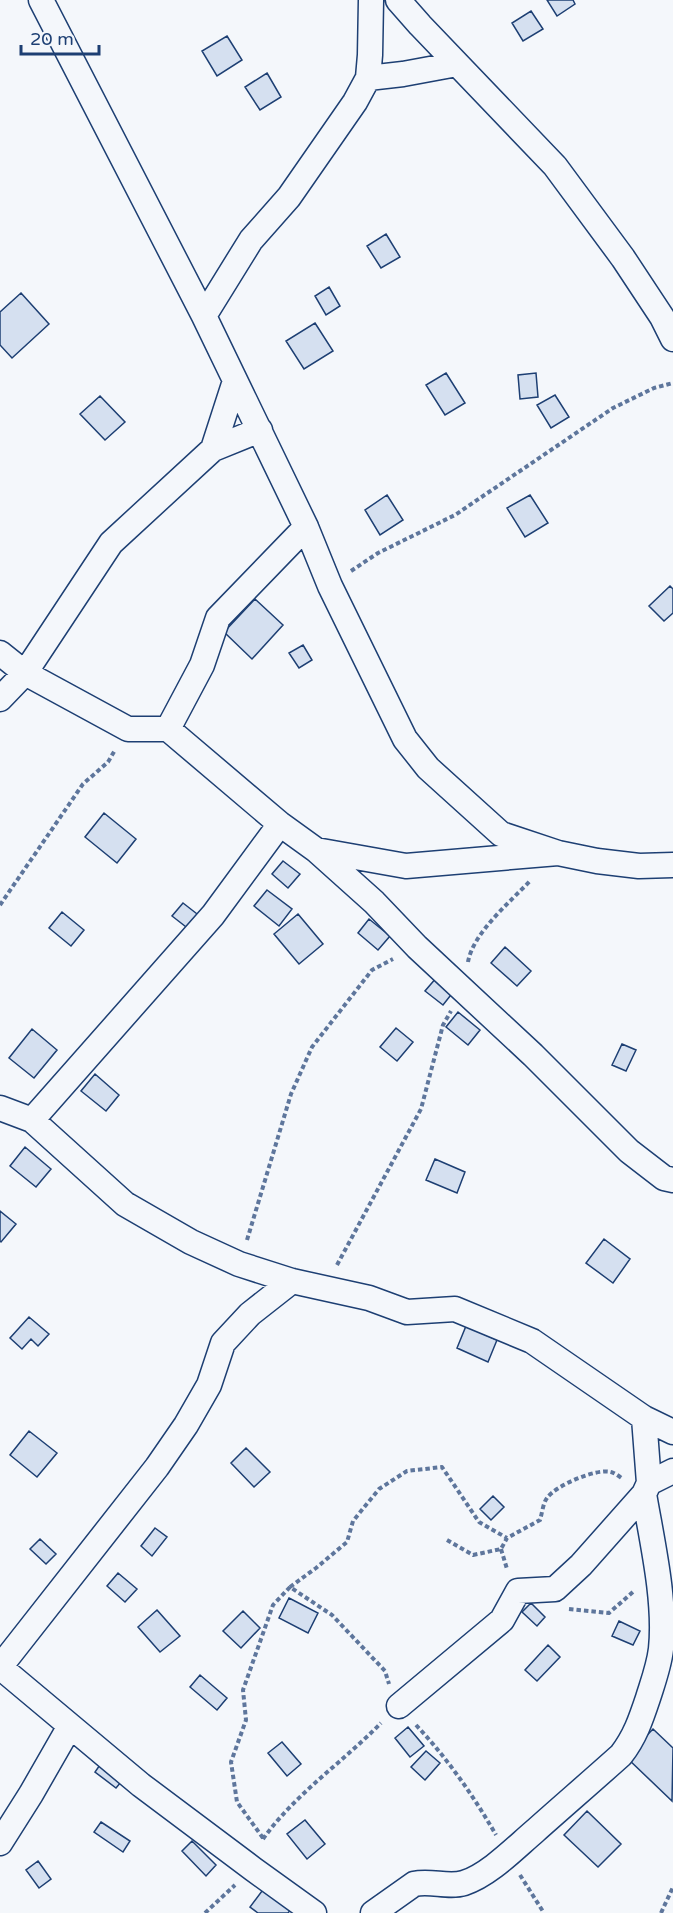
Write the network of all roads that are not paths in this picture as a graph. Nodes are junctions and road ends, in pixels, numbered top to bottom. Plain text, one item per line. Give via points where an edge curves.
1 (42, 0) edge
2 (371, 0) edge
3 (398, 0) edge
4 (458, 64) junction
5 (368, 78) junction
6 (204, 316) junction
7 (673, 339) edge
8 (235, 381) junction
9 (260, 430) junction
10 (213, 449) junction
11 (306, 527) junction
12 (0, 653) edge
13 (25, 673) junction
14 (0, 699) edge
15 (168, 729) junction
16 (280, 824) junction
17 (316, 850) junction
18 (558, 853) junction
19 (673, 865) edge
20 (0, 1107) edge
21 (32, 1120) junction
22 (673, 1180) edge
23 (292, 1281) junction
24 (644, 1418) junction
25 (673, 1432) edge
26 (673, 1471) edge
27 (646, 1488) junction
28 (0, 1667) edge
29 (399, 1706) road end
30 (70, 1725) junction
31 (0, 1843) edge
32 (314, 1913) edge
33 (372, 1913) edge

1 - 6 street
2 - 5 street
3 - 4 street
4 - 5 street
4 - 7 street via 555,166 623,258
5 - 6 street via 289,196 251,240
6 - 8 street
8 - 9 street
8 - 10 street
9 - 10 street
9 - 11 street
10 - 13 street via 111,543
11 - 15 street via 218,618 201,665
11 - 18 street via 330,586 405,739 428,768 501,834
12 - 13 street
13 - 14 street
13 - 15 street via 128,729
15 - 16 street
16 - 17 street
16 - 21 street via 213,915
17 - 18 street via 406,866
17 - 22 street via 533,1054 629,1151 664,1178
18 - 19 street via 639,866
20 - 21 street
21 - 23 street via 125,1204 190,1242 239,1264
23 - 24 street via 369,1298 407,1312 456,1309 532,1341
23 - 28 street via 250,1314 223,1343 209,1385 186,1425
24 - 25 street
24 - 27 street
26 - 27 street
27 - 29 street via 581,1565 555,1589 518,1591 502,1620
27 - 33 street via 658,1574 661,1649 632,1741 507,1855 474,1879 462,1884 414,1884
28 - 30 street
30 - 31 street
30 - 32 street via 141,1785

